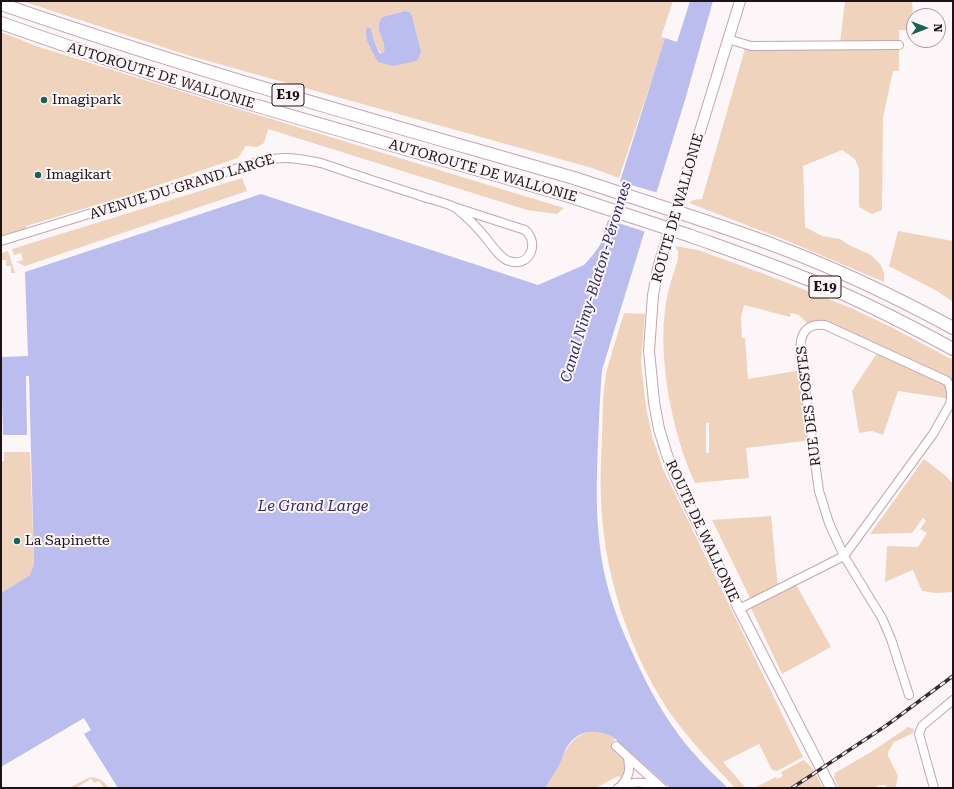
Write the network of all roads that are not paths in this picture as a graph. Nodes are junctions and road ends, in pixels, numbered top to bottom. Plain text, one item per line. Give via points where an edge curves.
1 (740, 1) edge
2 (1, 4) edge
3 (1, 23) edge
4 (728, 39) junction
5 (899, 45) dead end
6 (454, 207) junction
7 (1, 241) edge
8 (953, 328) edge
9 (953, 349) edge
10 (844, 556) junction
11 (739, 609) junction
12 (909, 695) dead end
13 (953, 700) edge
14 (616, 746) dead end
15 (628, 757) junction
16 (619, 787) edge
17 (661, 787) edge
18 (831, 788) edge
19 (934, 788) edge

1 - 4 main road, ROUTE DE WALLONIE
2 - 8 highway, AUTOROUTE DE WALLONIE / E19, bridge via 244,82 577,179 696,218 778,247 850,277
3 - 9 highway, AUTOROUTE DE WALLONIE / E19, bridge via 58,44 176,81 572,197 691,236 840,293
4 - 5 street via 751,46
4 - 11 main road, ROUTE DE WALLONIE via 658,268 653,295 649,351 655,409 667,455
6 - 6 street, AVENUE DU GRAND LARGE via 525,230 533,240 531,253 523,261 508,261 478,228
6 - 7 street, AVENUE DU GRAND LARGE via 321,163 281,157 261,160
10 - 10 street, RUE DES POSTES via 933,434 950,404 951,390 947,380 825,325 817,324 805,330 801,337 800,352 819,491 829,523
10 - 11 street, RUE DES POSTES
10 - 12 street, RUE DES POSTES via 882,618
11 - 18 main road, ROUTE DE WALLONIE
13 - 19 street via 922,726 919,734
14 - 15 street
15 - 16 street via 628,777
15 - 17 street
16 - 17 street via 635,782 647,782

